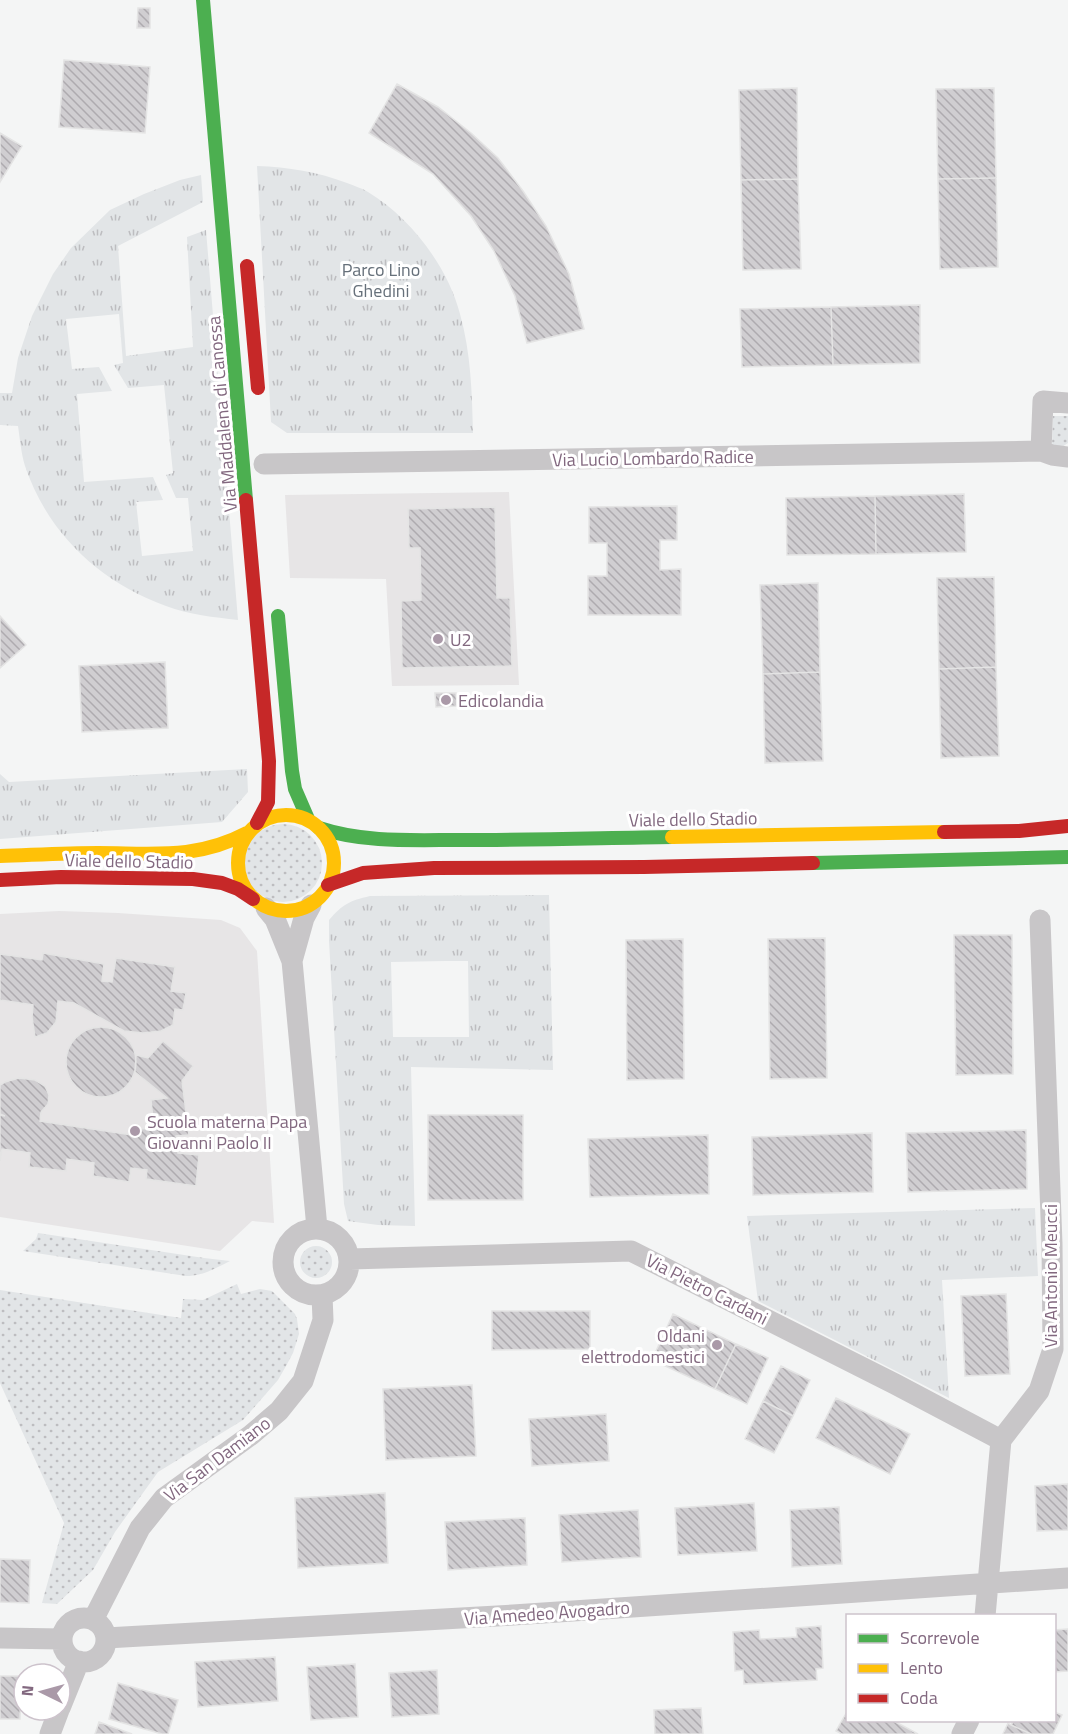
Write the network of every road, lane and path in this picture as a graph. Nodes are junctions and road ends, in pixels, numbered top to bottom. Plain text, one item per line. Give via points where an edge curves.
1 (203, 0) edge
2 (225, 101) dead end
3 (222, 213) junction
4 (245, 250) dead end
5 (253, 320) junction
6 (237, 379) junction
7 (1068, 403) edge
8 (260, 406) dead end
9 (1041, 451) junction
10 (1068, 457) edge
11 (262, 459) junction
12 (246, 488) junction
13 (250, 531) junction
14 (271, 598) junction
15 (259, 632) junction
16 (308, 819) junction
17 (257, 823) junction
18 (1068, 826) edge
19 (319, 828) junction
20 (247, 833) junction
21 (0, 856) edge
22 (1068, 858) edge
23 (0, 880) edge
24 (328, 885) junction
25 (260, 903) junction
26 (311, 904) junction
27 (1041, 920) dead end
28 (292, 962) junction
29 (316, 1228) junction
30 (350, 1259) junction
31 (322, 1295) junction
32 (1001, 1440) junction
33 (1068, 1578) edge
34 (987, 1582) junction
35 (985, 1614) edge
36 (93, 1620) junction
37 (0, 1638) edge
38 (106, 1638) junction
39 (62, 1639) junction
40 (79, 1661) junction
41 (72, 1679) edge

1 - 3 street, Via Maddalena di Canossa
2 - 3 street via 222,119 228,189
3 - 5 street via 231,228 237,300
3 - 6 street, Via Maddalena di Canossa
4 - 5 street
5 - 8 street
6 - 11 street via 251,439
6 - 12 street, Via Maddalena di Canossa
7 - 9 street via 1042,401
9 - 10 street, Via Lucio Lombardo Radice
9 - 11 street, Via Lucio Lombardo Radice
11 - 12 street
12 - 13 street, Via Maddalena di Canossa
13 - 14 street
13 - 15 street, Via Maddalena di Canossa
14 - 15 street
14 - 16 street via 295,789
15 - 17 street, Via Maddalena di Canossa via 270,777 268,802
16 - 17 street, Viale dello Stadio via 291,814 273,815
16 - 19 street, Viale dello Stadio
17 - 20 street, Viale dello Stadio
18 - 19 street, Viale dello Stadio via 1007,831 533,840 383,840
19 - 24 street, Viale dello Stadio via 332,849 334,861
20 - 21 street, Viale dello Stadio via 216,848 176,854
20 - 25 street, Viale dello Stadio via 238,850 237,867 242,885
22 - 24 street via 434,868 363,873
23 - 25 street, Viale dello Stadio via 193,879 222,883
24 - 26 street
25 - 26 street, Viale dello Stadio via 281,911
25 - 28 street via 275,919
26 - 28 street
27 - 32 street, Via Antonio Meucci via 1053,1349 1039,1391
28 - 29 street
29 - 30 street via 343,1241
29 - 31 street via 296,1235 288,1243 283,1264 292,1285 301,1292
30 - 31 street via 350,1269 340,1286
30 - 32 street, Via Pietro Cardani via 632,1251
31 - 36 street, Via San Damiano via 322,1320 303,1381 279,1411 251,1435 164,1498 140,1528
32 - 34 street
33 - 34 street, Via Amedeo Avogadro
34 - 35 street
34 - 38 street, Via Amedeo Avogadro via 513,1616
36 - 38 street via 102,1626
36 - 39 street via 69,1623
37 - 39 street
38 - 40 street via 98,1657
39 - 40 street via 64,1649
40 - 41 street

